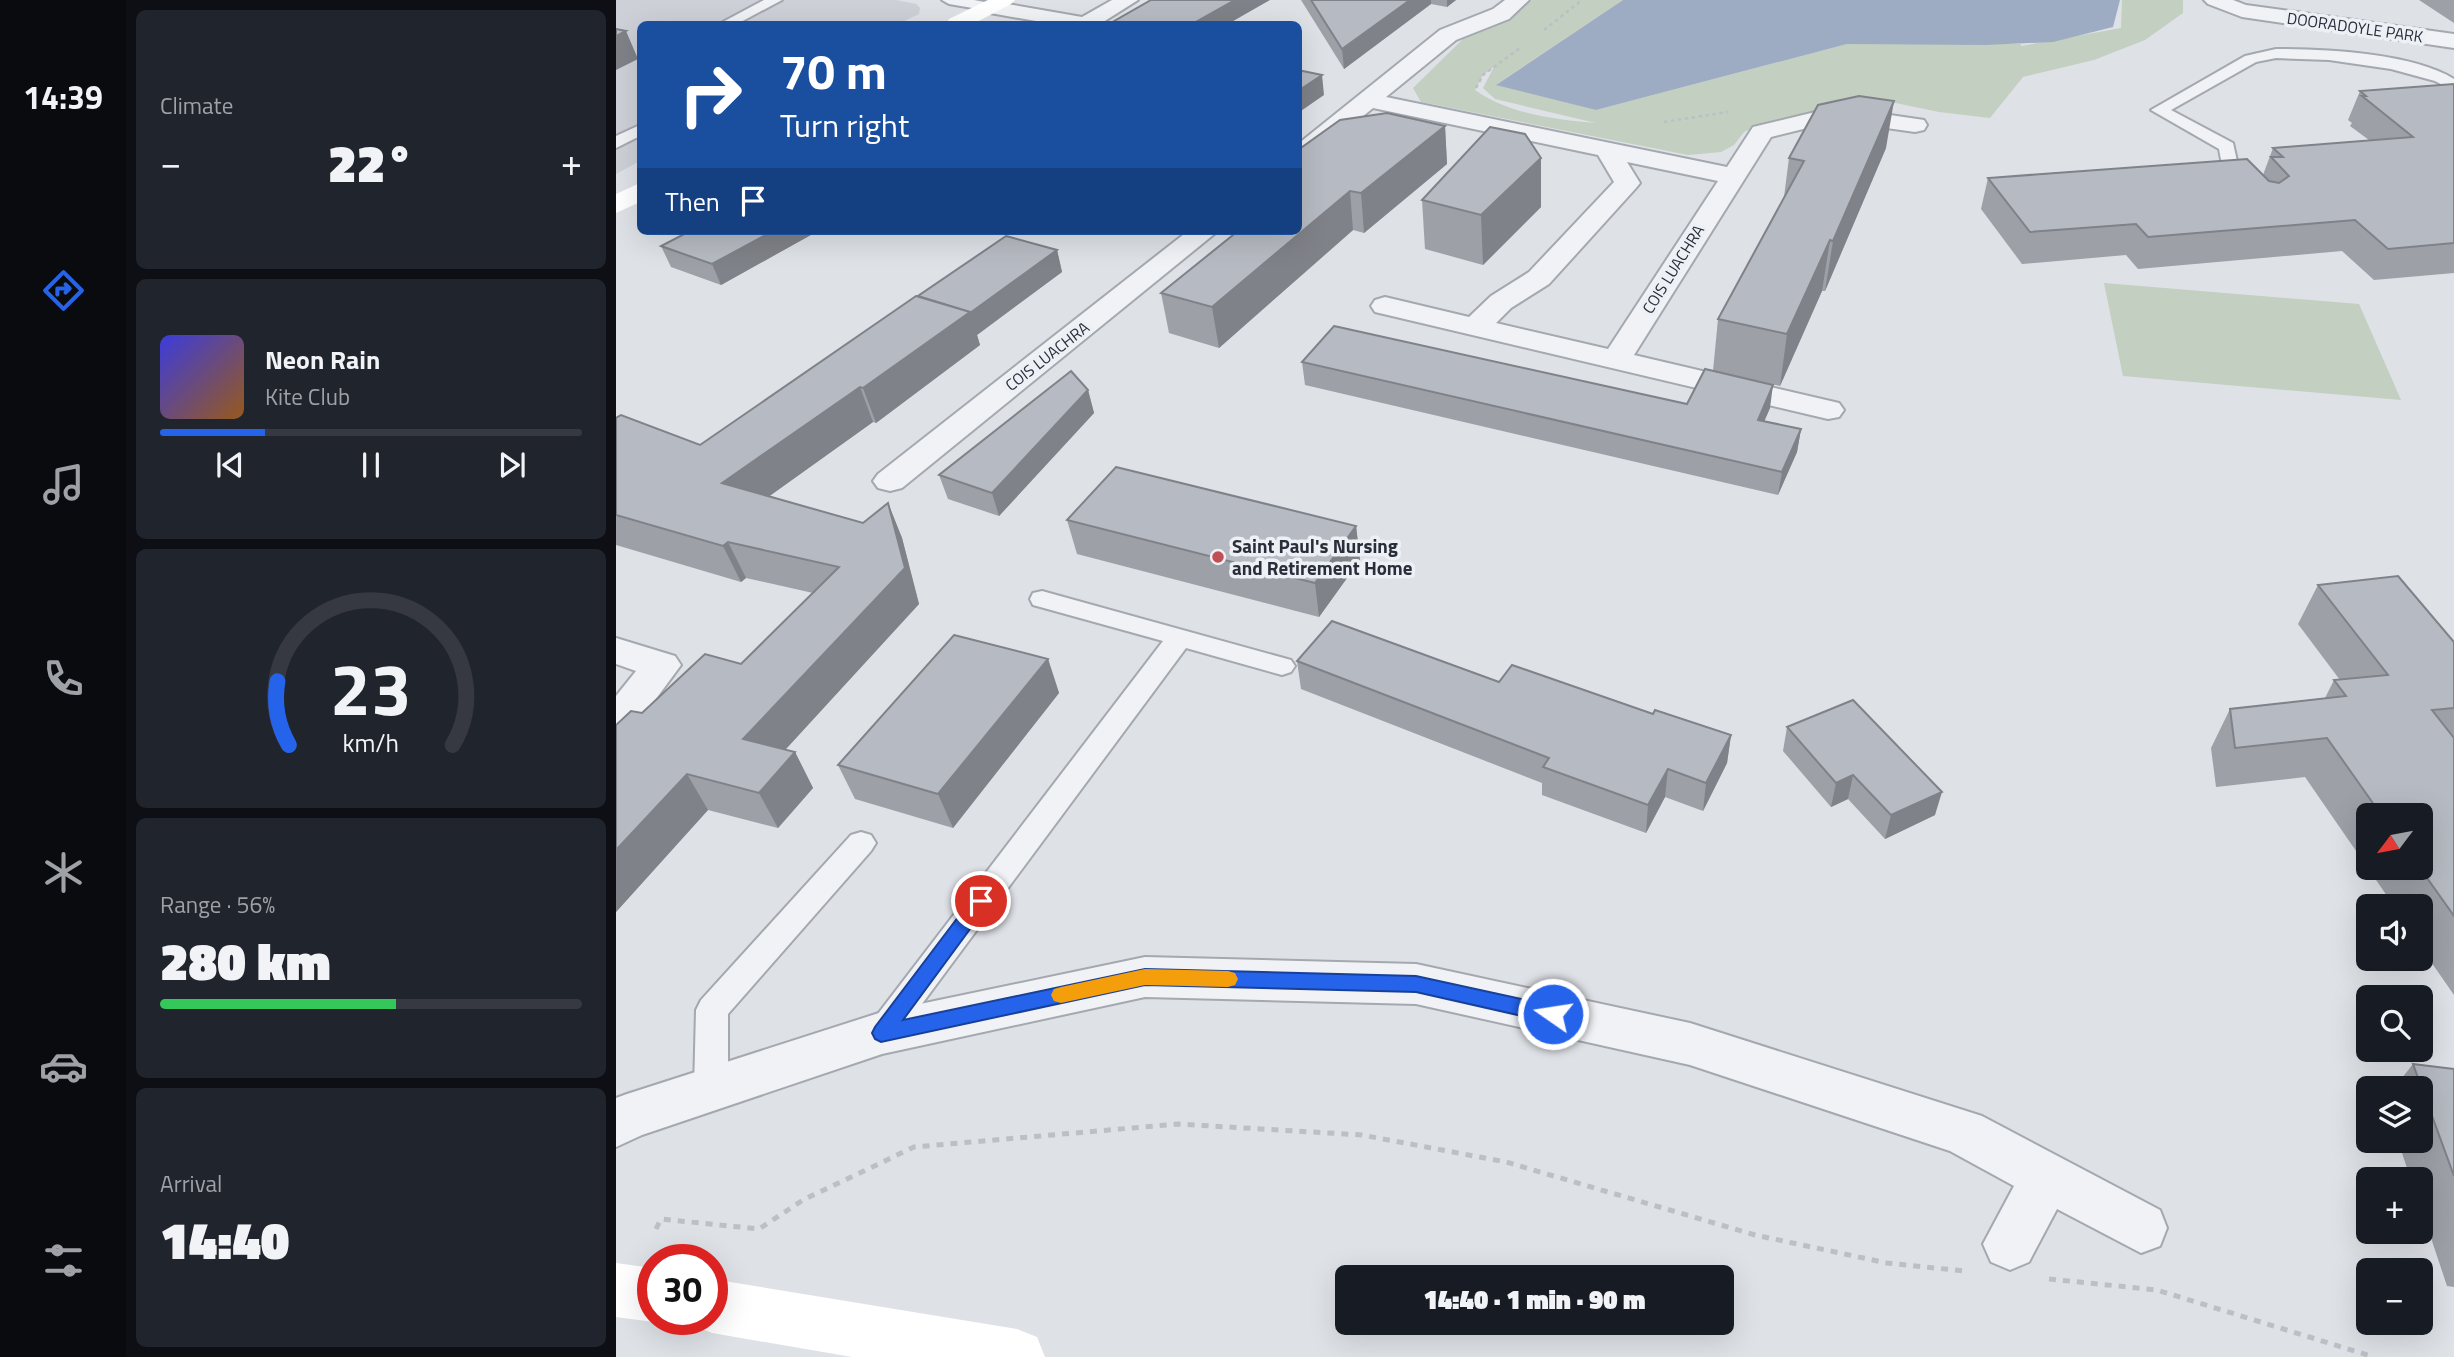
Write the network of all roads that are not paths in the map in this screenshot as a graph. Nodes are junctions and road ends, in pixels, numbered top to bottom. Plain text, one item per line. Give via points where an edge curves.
1 (775, 0) edge
2 (949, 0) edge
3 (1127, 0) edge
4 (1518, 0) edge
5 (2215, 0) edge
6 (997, 4) edge
7 (732, 21) edge
8 (963, 21) edge
9 (1073, 21) edge
10 (1091, 21) edge
11 (2454, 41) edge
12 (2454, 86) edge
13 (1368, 100) junction
14 (1915, 125) dead end
15 (637, 132) edge
16 (616, 142) edge
17 (1606, 148) junction
18 (1302, 154) edge
19 (1732, 176) junction
20 (637, 193) edge
21 (2257, 197) edge
22 (616, 205) edge
23 (1200, 235) edge
24 (1385, 306) dead end
25 (1475, 327) junction
26 (1615, 362) junction
27 (1828, 410) dead end
28 (890, 481) dead end
29 (1042, 599) dead end
30 (1180, 637) junction
31 (616, 651) edge
32 (1282, 666) dead end
33 (616, 724) edge
34 (861, 843) dead end
35 (881, 1033) junction
36 (710, 1090) junction
37 (616, 1124) edge
38 (2048, 1176) junction
39 (2141, 1228) dead end
40 (2006, 1265) road end
41 (616, 1290) edge
42 (637, 1293) edge
43 (728, 1309) edge
44 (1017, 1357) edge

1 - 7 lane
2 - 6 lane
3 - 10 street
4 - 13 street via 1501,13 1448,35
5 - 11 street, DOORADOYLE PARK via 2242,11
6 - 8 main road
6 - 9 street
12 - 21 lane via 2428,73 2390,64 2277,53 2257,57 2159,110 2227,147 2231,171
13 - 17 street
13 - 18 street
14 - 19 street, COIS LUACHRA via 1836,114 1762,132
15 - 16 lane
17 - 19 street
17 - 25 street via 1627,183 1539,278 1501,302
19 - 26 street, COIS LUACHRA
20 - 22 main road
23 - 28 street, COIS LUACHRA
24 - 25 street
25 - 26 street
26 - 27 street
29 - 30 lane
30 - 32 lane
30 - 35 lane
31 - 33 street via 662,665
34 - 36 lane via 712,1010
35 - 36 street
35 - 38 street via 1145,977 1416,984 1690,1044 1964,1132
36 - 37 street
38 - 39 street
38 - 40 street
41 - 42 main road
43 - 44 main road

